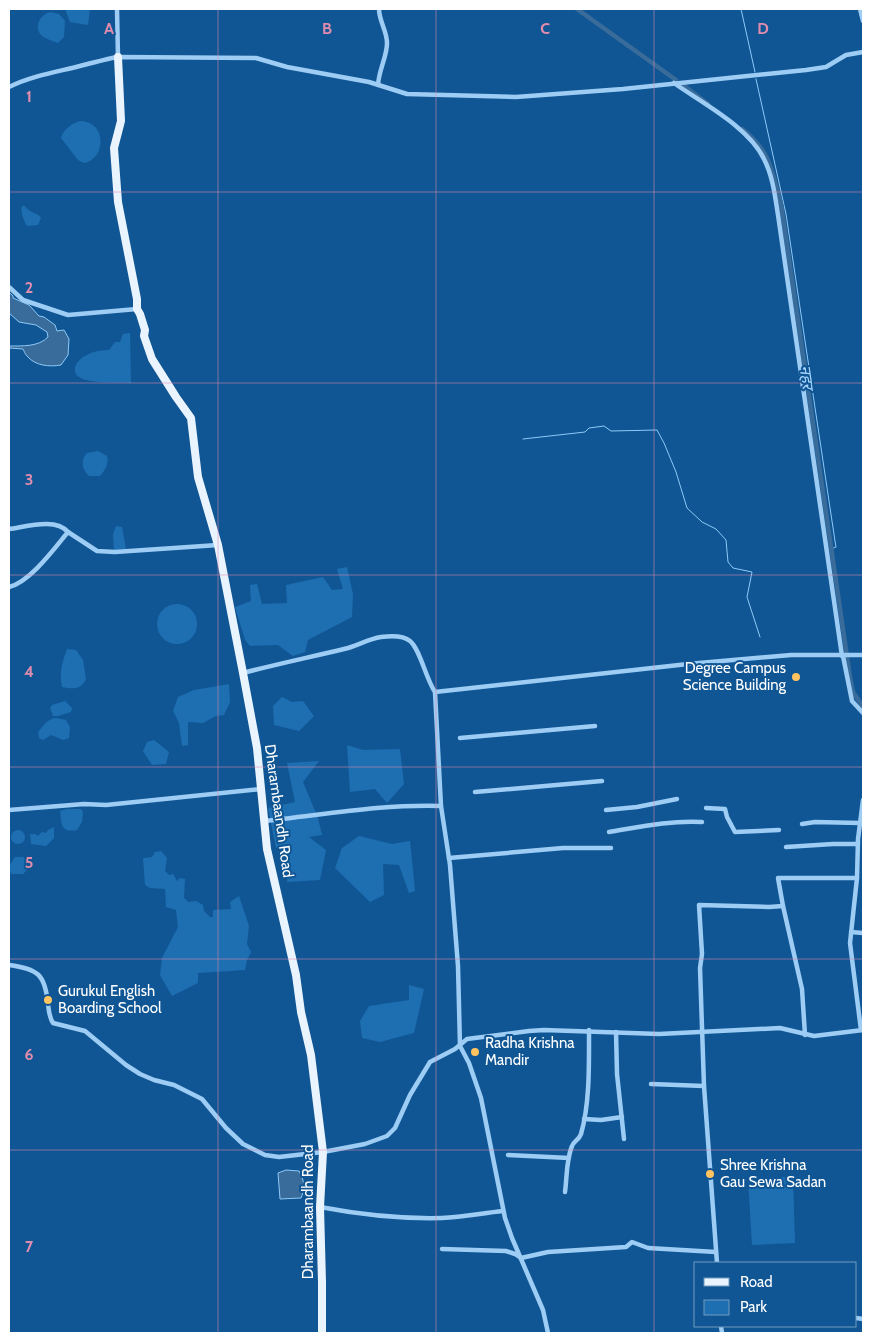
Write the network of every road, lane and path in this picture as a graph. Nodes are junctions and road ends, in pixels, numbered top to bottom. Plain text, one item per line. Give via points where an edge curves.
1 (117, 9) edge
2 (379, 9) edge
3 (860, 9) edge
4 (863, 21) edge
5 (863, 52) edge
6 (118, 57) junction
7 (674, 83) junction
8 (378, 85) junction
9 (9, 88) edge
10 (9, 287) edge
11 (137, 309) junction
12 (9, 529) edge
13 (68, 532) junction
14 (218, 545) junction
15 (9, 587) edge
16 (845, 656) junction
17 (863, 656) edge
18 (244, 673) junction
19 (435, 692) junction
20 (863, 713) edge
21 (595, 726) dead end
22 (460, 738) dead end
23 (602, 781) dead end
24 (262, 789) junction
25 (475, 792) dead end
26 (677, 799) dead end
27 (863, 800) edge
28 (441, 806) junction
29 (706, 808) dead end
30 (9, 810) edge
31 (606, 810) dead end
32 (265, 821) junction
33 (702, 822) dead end
34 (860, 823) junction
35 (802, 824) dead end
36 (778, 830) dead end
37 (609, 832) dead end
38 (858, 844) junction
39 (786, 847) dead end
40 (611, 848) dead end
41 (449, 858) junction
42 (857, 866) junction
43 (863, 866) edge
44 (857, 878) junction
45 (784, 906) junction
46 (851, 932) junction
47 (863, 933) edge
48 (9, 965) edge
49 (589, 1030) junction
50 (862, 1030) edge
51 (616, 1032) junction
52 (702, 1033) junction
53 (805, 1035) junction
54 (460, 1046) junction
55 (651, 1084) dead end
56 (704, 1086) junction
57 (622, 1117) junction
58 (584, 1119) junction
59 (624, 1139) dead end
60 (323, 1152) junction
61 (508, 1155) dead end
62 (569, 1158) junction
63 (565, 1192) dead end
64 (320, 1207) junction
65 (503, 1211) junction
66 (442, 1249) dead end
67 (716, 1252) junction
68 (520, 1258) junction
69 (717, 1262) edge
70 (322, 1333) edge
71 (548, 1333) edge

1 - 6 street
2 - 8 street via 387,41
3 - 4 street
5 - 7 street via 846,55 826,67
6 - 8 street via 256,58
6 - 9 street via 29,78
6 - 11 main road, Dharambaandh Road via 121,121 114,148 118,202
7 - 8 street via 516,97 407,94
7 - 16 street via 746,134 769,169
10 - 11 street via 23,300 68,315
11 - 14 main road, Dharambaandh Road via 152,359 191,418 198,477
12 - 13 street via 49,524 58,525
13 - 14 street via 100,552
13 - 15 street via 22,581
14 - 18 main road, Dharambaandh Road
16 - 17 street
16 - 19 street via 792,655 658,666
16 - 20 street via 852,701
18 - 19 street via 379,637 398,637 412,641
18 - 24 main road, Dharambaandh Road
19 - 28 street
21 - 22 street
23 - 25 street
24 - 30 street via 106,805
24 - 32 main road, Dharambaandh Road
26 - 31 street
27 - 34 street
28 - 32 street via 360,809
28 - 41 street
29 - 36 street via 725,809 735,832
32 - 60 main road, Dharambaandh Road via 267,849 311,1055
33 - 37 street
34 - 35 street
34 - 38 street
38 - 39 street
38 - 42 street
40 - 41 street via 563,848
41 - 54 street via 458,966
42 - 43 street
42 - 44 street
44 - 45 street via 778,878
44 - 46 street
45 - 52 street via 699,904
45 - 53 street via 802,989
46 - 47 street
46 - 50 street
48 - 60 street via 40,975 53,1023 86,1031 140,1074 202,1099 243,1144 271,1156
49 - 51 street
49 - 54 street via 495,1035 467,1039
49 - 58 street
50 - 53 street
51 - 52 street
51 - 57 street
52 - 53 street via 780,1028
52 - 56 street
54 - 60 street via 430,1062 395,1128 387,1136
54 - 65 street via 470,1063 481,1098
55 - 56 street
56 - 67 street
57 - 58 street
57 - 59 street
58 - 62 street via 581,1134 572,1146
60 - 64 main road, Dharambaandh Road
61 - 62 street
62 - 63 street
64 - 65 street via 430,1218
64 - 70 main road, Dharambaandh Road
65 - 68 street
66 - 68 street via 506,1251
67 - 68 street via 648,1248 632,1242 626,1247 548,1252
67 - 69 street
68 - 71 street via 543,1310

